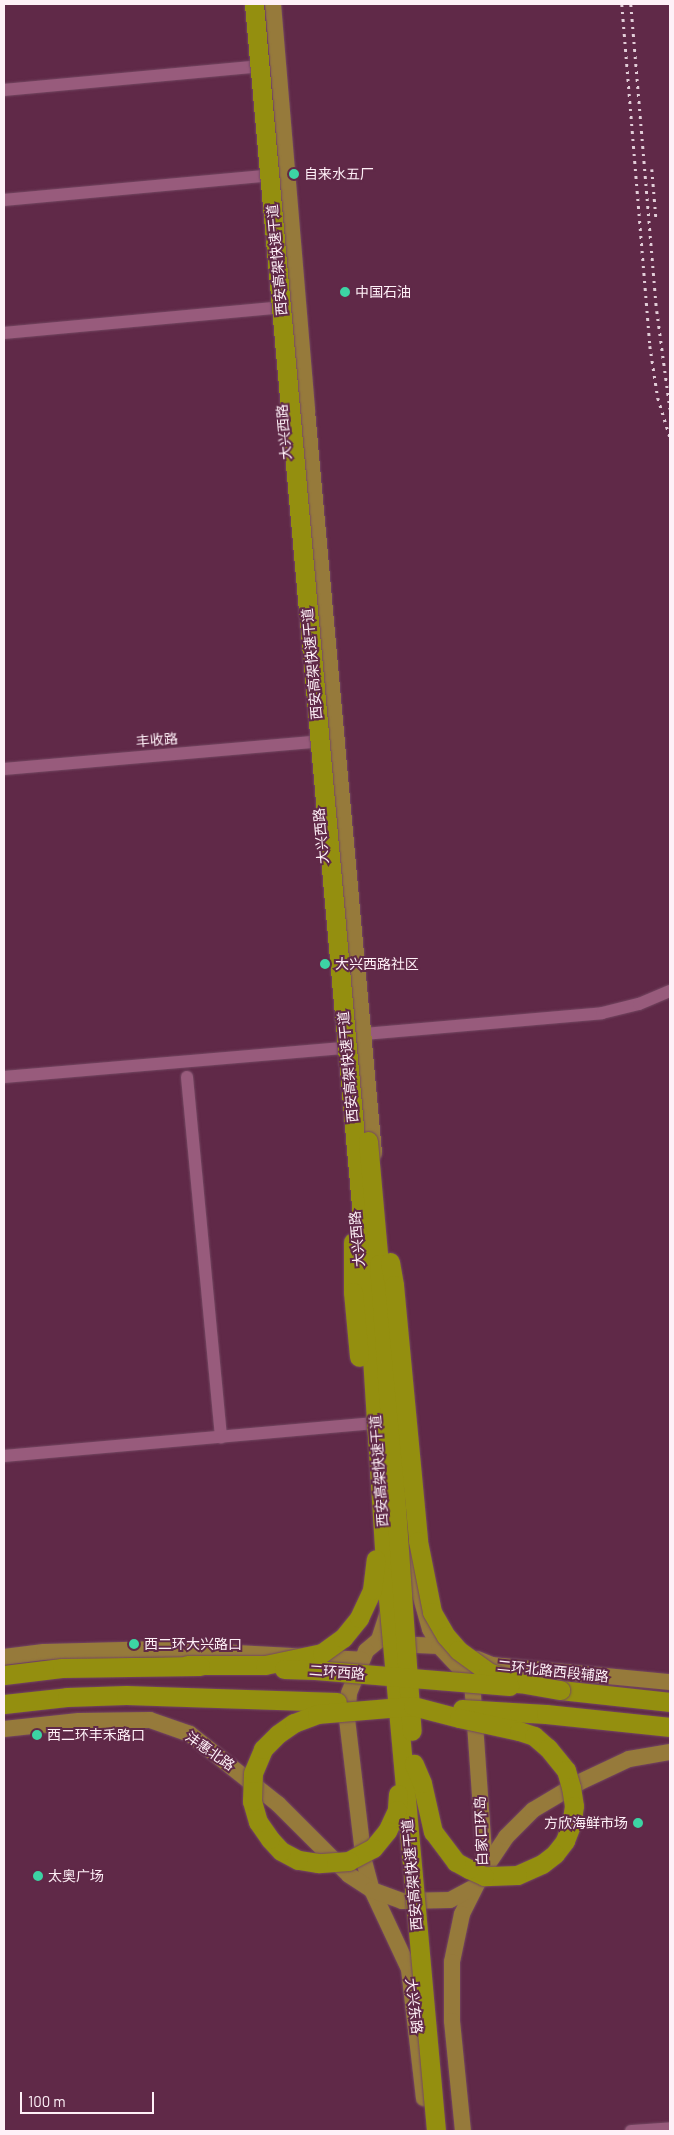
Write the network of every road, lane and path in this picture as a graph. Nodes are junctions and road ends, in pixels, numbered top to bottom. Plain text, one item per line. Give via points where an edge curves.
1 (245, 4) edge
2 (254, 4) edge
3 (267, 4) edge
4 (273, 4) edge
5 (251, 66) junction
6 (4, 90) edge
7 (261, 176) junction
8 (4, 200) edge
9 (273, 308) junction
10 (4, 333) edge
11 (312, 742) junction
12 (4, 769) edge
13 (670, 991) edge
14 (364, 1034) junction
15 (340, 1048) junction
16 (4, 1077) edge
17 (187, 1077) dead end
18 (361, 1138) junction
19 (372, 1423) junction
20 (221, 1437) junction
21 (4, 1456) edge
22 (439, 1646) junction
23 (4, 1656) edge
24 (362, 1660) junction
25 (187, 1665) junction
26 (4, 1674) edge
27 (670, 1682) edge
28 (560, 1690) junction
29 (670, 1702) edge
30 (4, 1704) edge
31 (413, 1706) junction
32 (670, 1727) edge
33 (4, 1729) edge
34 (400, 1750) junction
35 (670, 1752) edge
36 (414, 1764) junction
37 (482, 1872) junction
38 (474, 1887) junction
39 (372, 1890) junction
40 (670, 2128) edge
41 (427, 2131) edge
42 (436, 2131) edge
43 (446, 2131) edge
44 (463, 2131) edge
45 (630, 2131) edge

1 - 5 main road, 大兴西路
2 - 18 highway, 西安高架快速干道, bridge
3 - 18 highway, 西安高架快速干道 via 357,1040
4 - 14 main road, 大兴西路
5 - 6 street
5 - 7 main road, 大兴西路
7 - 8 street
7 - 9 main road, 大兴西路
9 - 10 street
9 - 11 main road, 大兴西路
11 - 12 street, 丰收路
11 - 15 main road, 大兴西路
13 - 14 street via 639,1004 602,1012
14 - 22 main road, 大兴西路 via 390,1338 416,1580 424,1614
15 - 16 street
15 - 19 main road, 大兴西路
17 - 20 street
18 - 25 highway, bridge via 353,1292 376,1565 372,1590 355,1623 343,1638 322,1653 265,1665
18 - 28 highway, bridge via 394,1284 418,1541 432,1612 458,1650 488,1672 519,1683
18 - 34 highway, 西安高架快速干道, bridge
18 - 36 highway, 西安高架快速干道, bridge via 380,1274
19 - 20 street
19 - 24 main road, 大兴西路 via 388,1613 379,1640 366,1651
20 - 21 street
22 - 24 main road via 392,1644
22 - 27 main road, 二环北路西段辅路 via 492,1665
22 - 37 main road, 白家口环岛 via 472,1681 484,1854
23 - 24 main road via 162,1649
24 - 39 main road via 349,1693 347,1719 360,1839
25 - 26 highway, 二环西路, bridge via 62,1668
25 - 28 highway, 二环西路, bridge via 315,1670
28 - 29 highway, 二环西路
30 - 31 highway, bridge via 126,1695
31 - 32 highway, bridge via 546,1714
31 - 34 highway, bridge via 317,1714 278,1734 264,1749 253,1773 252,1801 258,1822 281,1851 298,1860 333,1863 349,1861 363,1854 373,1848 387,1831 398,1810
31 - 36 highway, bridge via 519,1731 534,1736 548,1748 566,1770 571,1787 574,1806 565,1841 542,1864 517,1874 484,1876 469,1869 456,1862 433,1832 422,1783
33 - 39 main road, 沣惠北路 via 79,1721 150,1720 190,1734 278,1804 349,1875
34 - 42 highway, 西安高架快速干道, bridge
35 - 37 main road via 628,1759 532,1810 506,1837
36 - 43 highway, 西安高架快速干道
37 - 38 main road, 白家口环岛
38 - 39 main road, 白家口环岛 via 450,1900 402,1901
38 - 44 main road via 462,1914 452,1962 452,2021
39 - 41 main road, 大兴东路 via 410,1969
40 - 45 street

